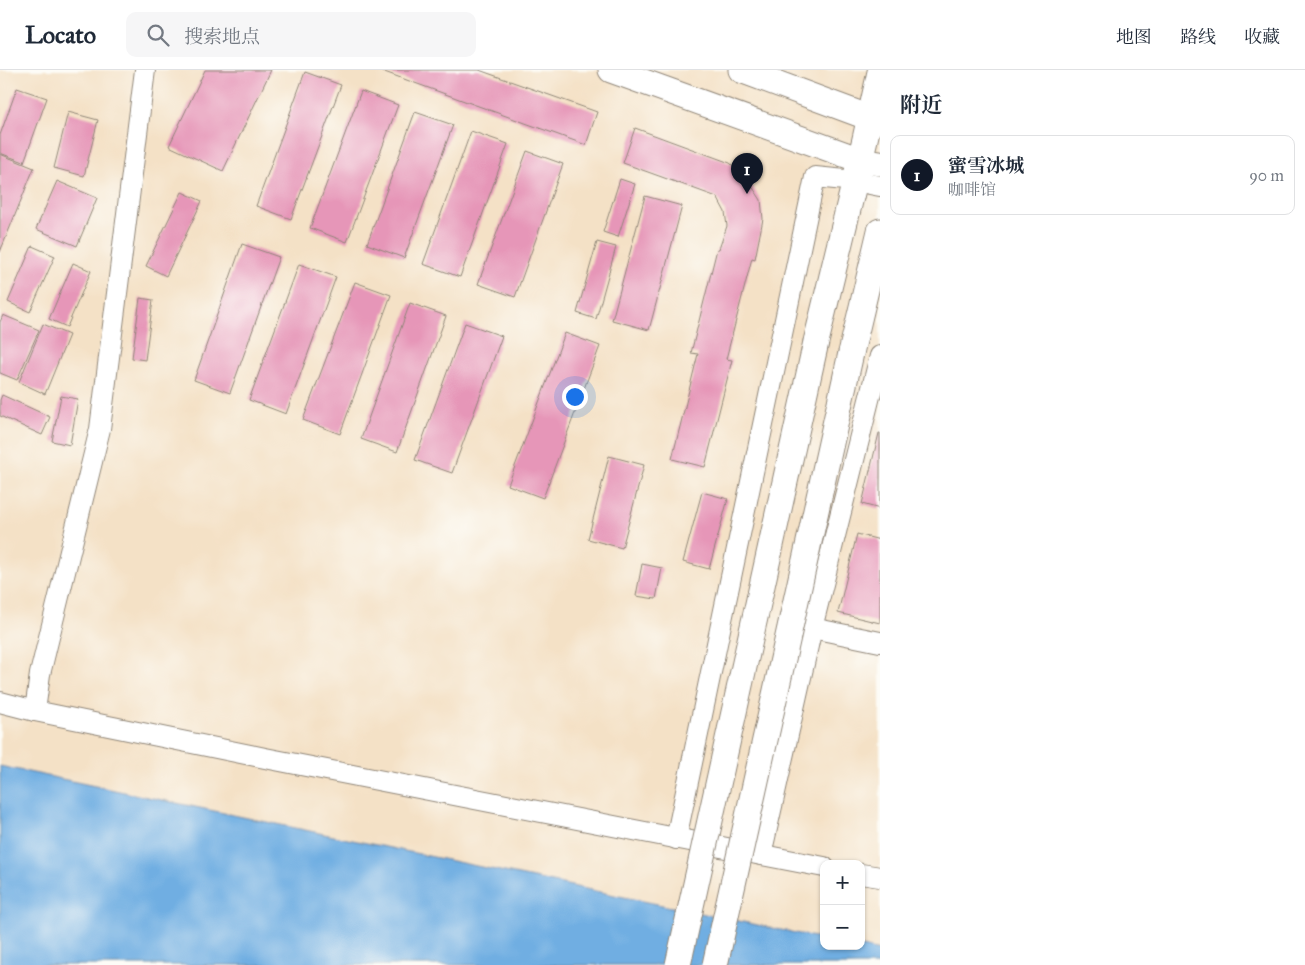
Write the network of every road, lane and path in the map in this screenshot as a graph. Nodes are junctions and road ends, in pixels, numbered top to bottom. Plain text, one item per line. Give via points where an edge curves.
1 (145, 70) edge
2 (612, 70) edge
3 (741, 70) edge
4 (880, 72) edge
5 (875, 120) edge
6 (865, 168) edge
7 (880, 186) edge
8 (880, 231) edge
9 (880, 356) edge
10 (872, 423) edge
11 (812, 628) junction
12 (880, 642) edge
13 (0, 702) edge
14 (36, 711) junction
15 (676, 838) junction
16 (761, 856) junction
17 (820, 866) edge
18 (865, 875) edge
19 (880, 878) edge
20 (678, 965) edge
21 (715, 965) edge

1 - 14 street via 100,429 40,674
2 - 6 street
3 - 5 street
4 - 5 street
5 - 6 street
6 - 7 street
6 - 15 street via 814,176
6 - 20 street, bridge via 816,342
8 - 21 street, bridge
9 - 10 street
10 - 11 street
11 - 12 street
11 - 16 street
13 - 14 street
14 - 15 street
15 - 16 street
16 - 17 street
18 - 19 street

